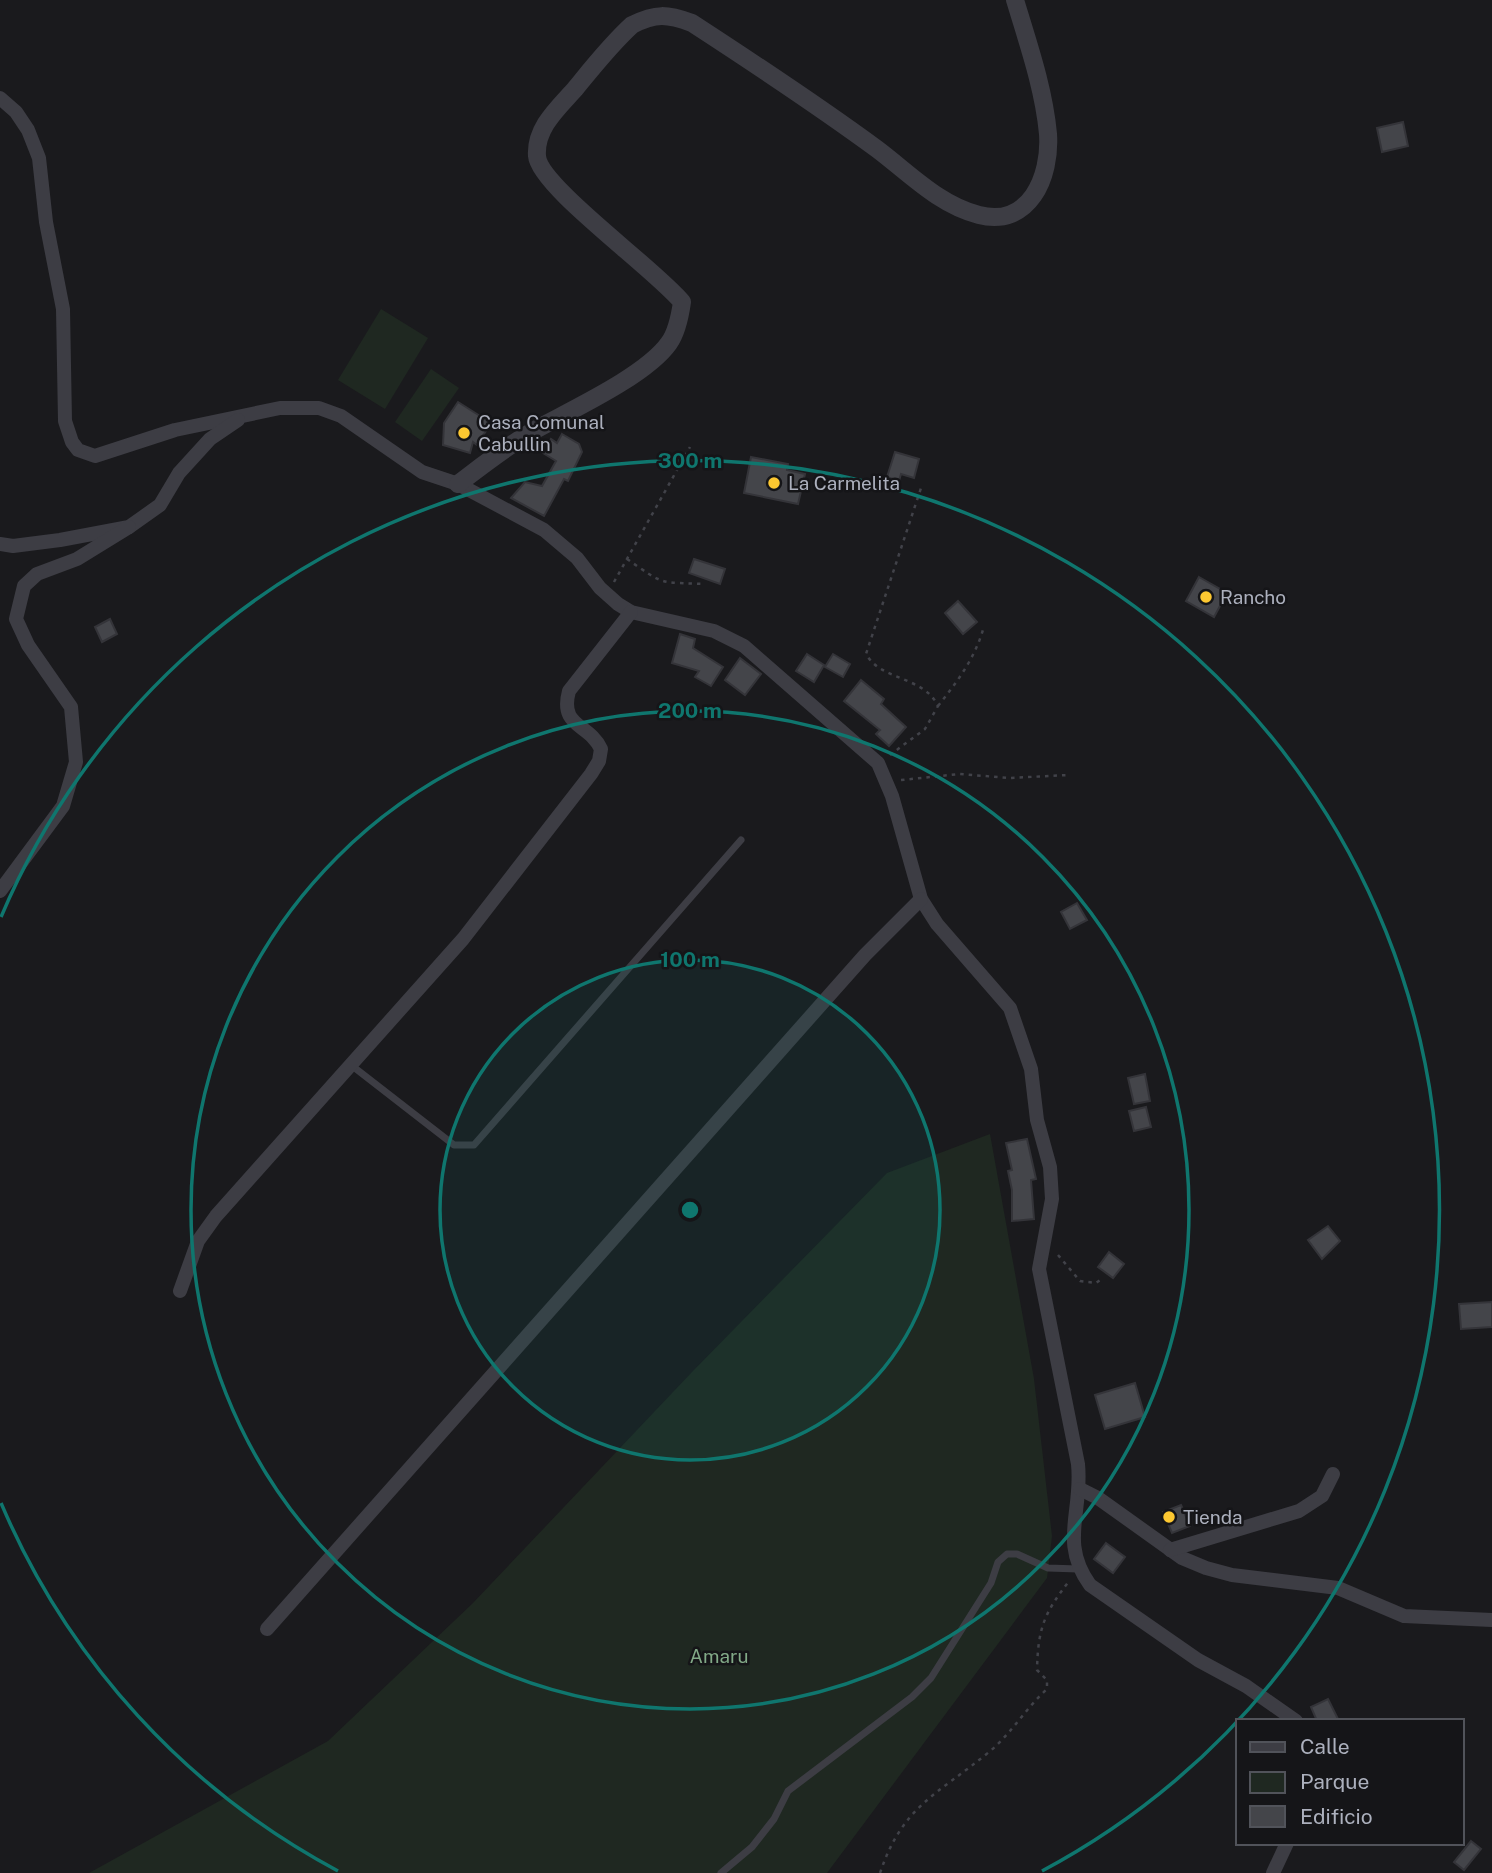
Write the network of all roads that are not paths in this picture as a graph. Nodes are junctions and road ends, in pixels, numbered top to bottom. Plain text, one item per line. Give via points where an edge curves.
1 (1015, 0) edge
2 (0, 98) edge
3 (242, 417) junction
4 (458, 484) junction
5 (129, 527) junction
6 (0, 544) edge
7 (631, 612) junction
8 (741, 840) dead end
9 (0, 891) edge
10 (921, 900) junction
11 (351, 1065) junction
12 (180, 1292) dead end
13 (1333, 1474) dead end
14 (1080, 1489) junction
15 (1170, 1550) junction
16 (1078, 1569) junction
17 (1492, 1620) edge
18 (267, 1629) dead end
19 (1293, 1719) edge
20 (1286, 1845) edge
21 (721, 1873) edge
22 (1273, 1873) edge

1 - 4 street via 1035,71 1048,148 1032,201 1012,215 989,217 953,205 921,186 878,150 692,23 652,15 632,25 542,127 537,158 543,174 561,194 673,292 681,302 676,328 669,343 627,377 531,432
2 - 3 street via 28,130 39,158 62,309 65,421 72,442 84,454 95,456 175,430
3 - 4 street via 280,408 319,408 360,427 422,472
3 - 5 street via 210,439 179,472 160,505
4 - 7 street via 544,530
5 - 6 street via 37,543
5 - 9 street via 77,559 37,574 21,593 16,619 28,645 71,707 76,762 63,806
7 - 10 street via 714,631 744,646 878,762 888,782
7 - 11 street via 569,691 566,702 569,716 600,749 591,774 463,939
8 - 11 lane via 474,1144 454,1145
10 - 14 street via 1010,1008 1031,1069 1052,1199 1039,1269
10 - 18 street via 865,955
11 - 12 street via 210,1224 198,1241
13 - 15 street via 1322,1496 1299,1511
14 - 15 street
14 - 16 street via 1072,1535
15 - 17 street via 1206,1568 1232,1574 1338,1588 1404,1616
16 - 19 street via 1090,1586
16 - 21 lane via 1048,1567 1007,1554 931,1678 788,1791 759,1838
20 - 22 street

